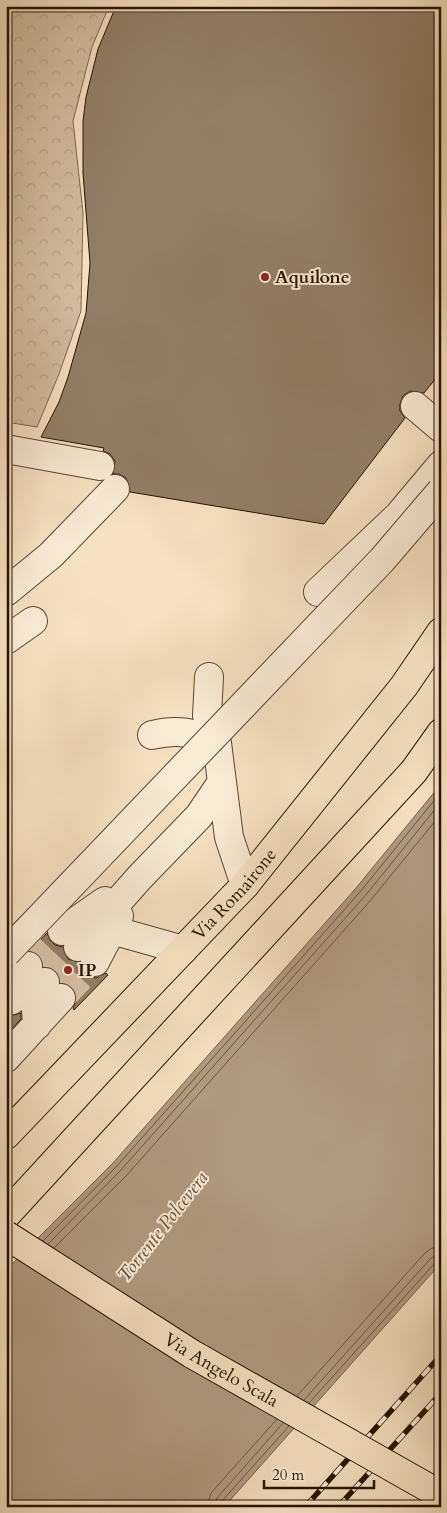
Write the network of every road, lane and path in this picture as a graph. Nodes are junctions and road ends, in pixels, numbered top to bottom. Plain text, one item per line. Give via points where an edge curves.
1 (415, 406) dead end
2 (441, 428) edge
3 (6, 449) edge
4 (441, 465) edge
5 (100, 466) dead end
6 (115, 489) dead end
7 (441, 491) edge
8 (6, 592) edge
9 (318, 592) dead end
10 (33, 621) dead end
11 (441, 632) edge
12 (6, 640) edge
13 (208, 677) dead end
14 (441, 733) edge
15 (152, 735) dead end
16 (217, 743) junction
17 (222, 782) junction
18 (140, 877) junction
19 (245, 885) junction
20 (112, 930) junction
21 (183, 950) junction
22 (35, 975) edge
23 (12, 1000) dead end
24 (6, 1058) edge
25 (6, 1135) edge
26 (6, 1215) edge
27 (6, 1234) edge
28 (441, 1495) edge

1 - 2 lane
3 - 5 lane
4 - 9 lane via 399,515
6 - 8 lane via 51,556
7 - 22 lane, bridge
10 - 12 lane
11 - 19 main road, Via Romairone via 404,686
13 - 16 lane via 208,716
14 - 26 main road via 414,771
15 - 16 lane via 182,731
16 - 17 lane
17 - 18 lane via 199,816
17 - 19 lane via 229,837
18 - 20 lane
18 - 20 lane via 78,946
19 - 21 main road, Via Romairone
20 - 21 lane
21 - 25 main road, Via Romairone
22 - 23 lane
22 - 24 lane via 37,1025
27 - 28 main road, Via Angelo Scala, bridge via 192,1354

